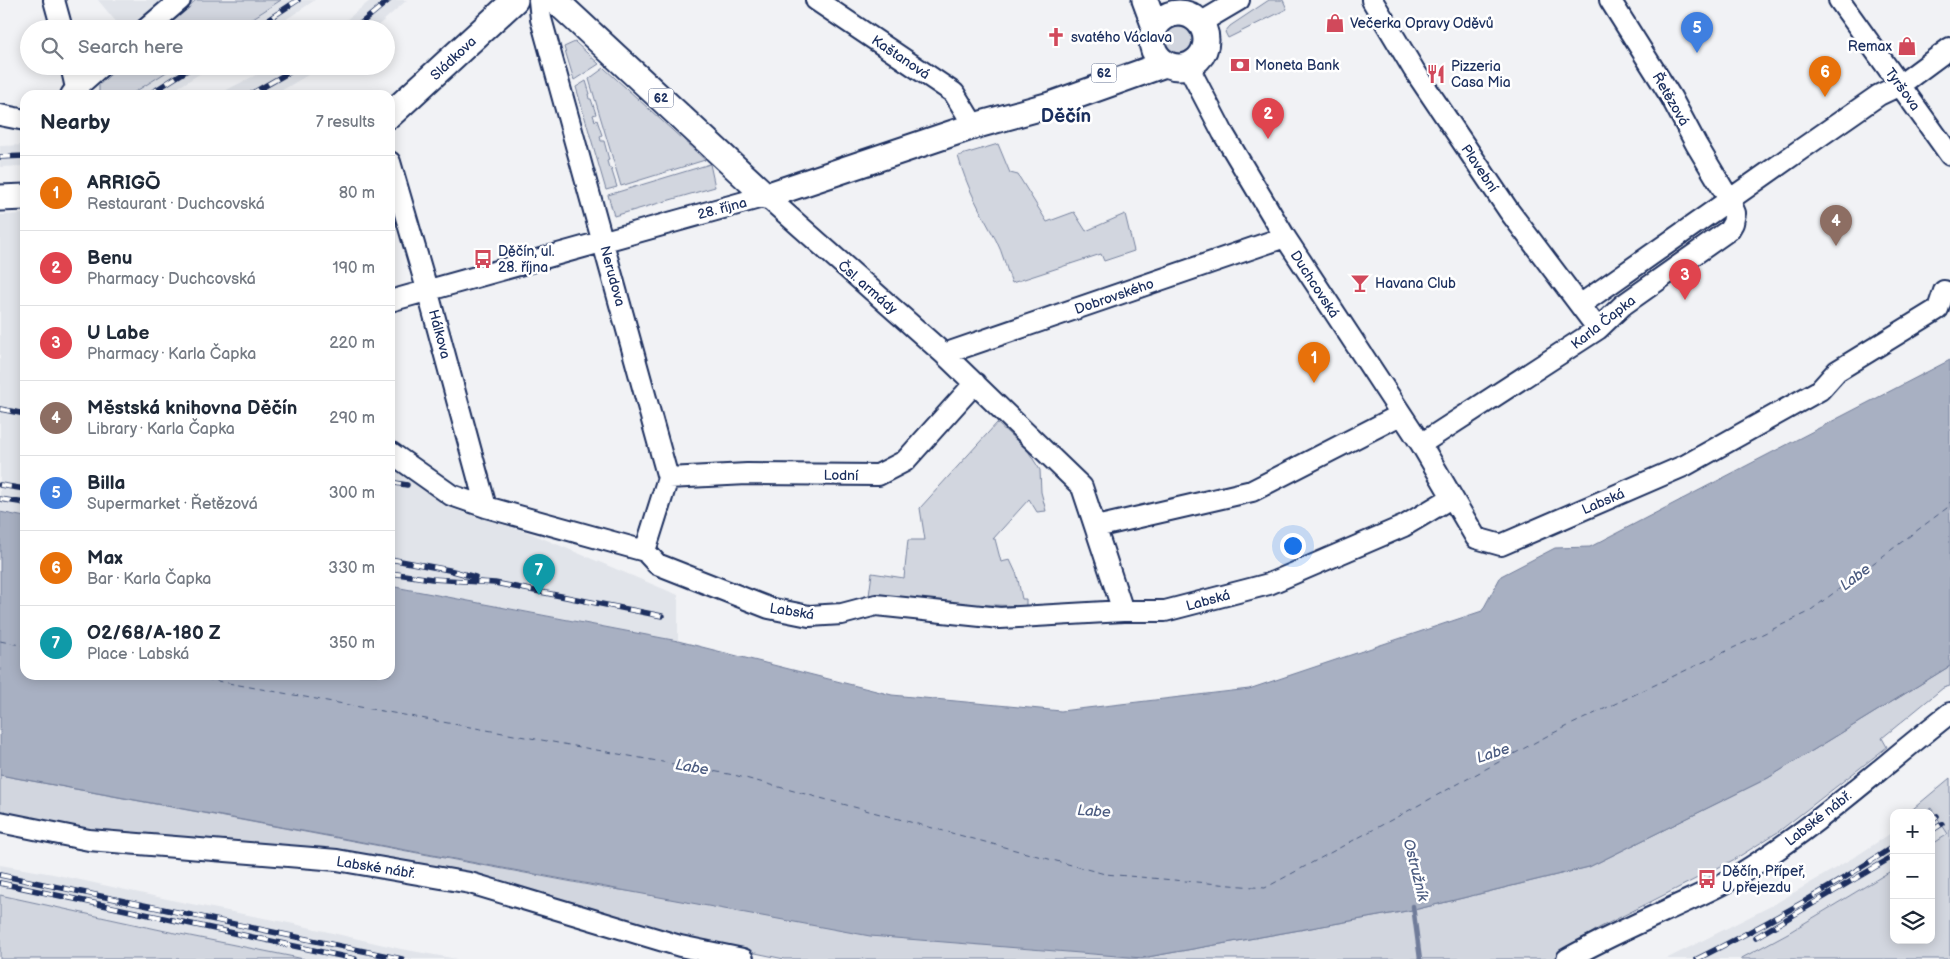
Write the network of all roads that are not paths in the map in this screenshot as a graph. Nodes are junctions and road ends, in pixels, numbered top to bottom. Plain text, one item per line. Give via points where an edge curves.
1 (54, 0) edge
2 (180, 0) edge
3 (515, 0) edge
4 (538, 0) edge
5 (556, 0) edge
6 (1145, 0) edge
7 (1239, 0) edge
8 (1372, 0) edge
9 (1610, 0) edge
10 (1839, 0) edge
11 (821, 2) edge
12 (1187, 12) edge
13 (60, 20) edge
14 (157, 20) edge
15 (1153, 30) junction
16 (1950, 48) edge
17 (1176, 65) junction
18 (71, 75) edge
19 (91, 75) edge
20 (1900, 85) junction
21 (74, 90) edge
22 (75, 90) edge
23 (1050, 105) junction
24 (395, 110) edge
25 (0, 114) edge
26 (20, 119) edge
27 (974, 126) junction
28 (1950, 154) edge
29 (395, 179) edge
30 (766, 196) junction
31 (20, 197) edge
32 (0, 198) edge
33 (1729, 199) junction
34 (1285, 237) junction
35 (604, 240) junction
36 (428, 289) junction
37 (1944, 291) dead end
38 (395, 299) edge
39 (1580, 305) junction
40 (1598, 329) junction
41 (944, 354) junction
42 (974, 383) junction
43 (1400, 415) junction
44 (1421, 444) junction
45 (395, 455) edge
46 (668, 478) junction
47 (1451, 498) junction
48 (486, 507) junction
49 (1096, 528) junction
50 (645, 551) junction
51 (1122, 611) junction
52 (1950, 713) edge
53 (0, 822) edge
54 (743, 959) edge
55 (1567, 959) edge

1 - 13 street
2 - 14 street
3 - 24 main road, Sládkova
4 - 35 street, Nerudova
5 - 30 main road, Čsl. armády / 62
6 - 15 main road
7 - 12 street
8 - 39 street, Plavební via 1414,70 1509,211
9 - 33 street, Řetězová
10 - 20 street, Tyršova
11 - 27 street, Kaštanová via 954,93
12 - 15 main road via 1160,18
12 - 17 main road via 1206,34 1205,47 1199,59
15 - 17 main road via 1152,45
15 - 23 main road, 28. října / 62 via 1133,56
16 - 20 street, Karla Čapka
17 - 23 main road, 28. října / 62
17 - 34 street, Duchcovská via 1224,133
18 - 21 street
19 - 22 street
20 - 28 street, Tyršova
20 - 33 street, Karla Čapka via 1879,95
23 - 27 main road, 28. října / 62
25 - 26 street
27 - 30 main road, 28. října / 62
29 - 36 street, Hálkova
30 - 35 street, 28. října
30 - 41 street, Čsl. armády
31 - 32 main road
33 - 39 street, Karla Čapka
33 - 40 street, Karla Čapka via 1735,213 1729,230 1624,305
34 - 41 street, Dobrovského
34 - 43 street, Duchcovská
35 - 36 street, 28. října
35 - 46 street, Nerudova
36 - 38 street, 28. října
36 - 48 street, Hálkova
37 - 47 street, Labská via 1938,309 1837,371 1820,390 1686,465 1501,545 1476,538
39 - 40 street, Plavební
40 - 44 street, Karla Čapka
41 - 42 street, Čsl. armády
42 - 46 street, Lodní via 905,461 878,475 747,474
42 - 49 street, Čsl. armády via 1082,487
43 - 44 street, Duchcovská
43 - 49 street via 1252,490
44 - 47 street, Duchcovská
45 - 48 street, Labská via 452,495
46 - 50 street
47 - 51 street, Labská via 1404,526 1269,584 1165,611
48 - 50 street, Labská
49 - 51 street, Čsl. armády
50 - 51 street, Labská via 657,564 769,608 809,616 842,614 876,605 1000,618
52 - 55 street, Labské nábř. via 1760,862 1738,876
53 - 54 street, Labské nábř. via 89,840 337,860 470,883 680,946

